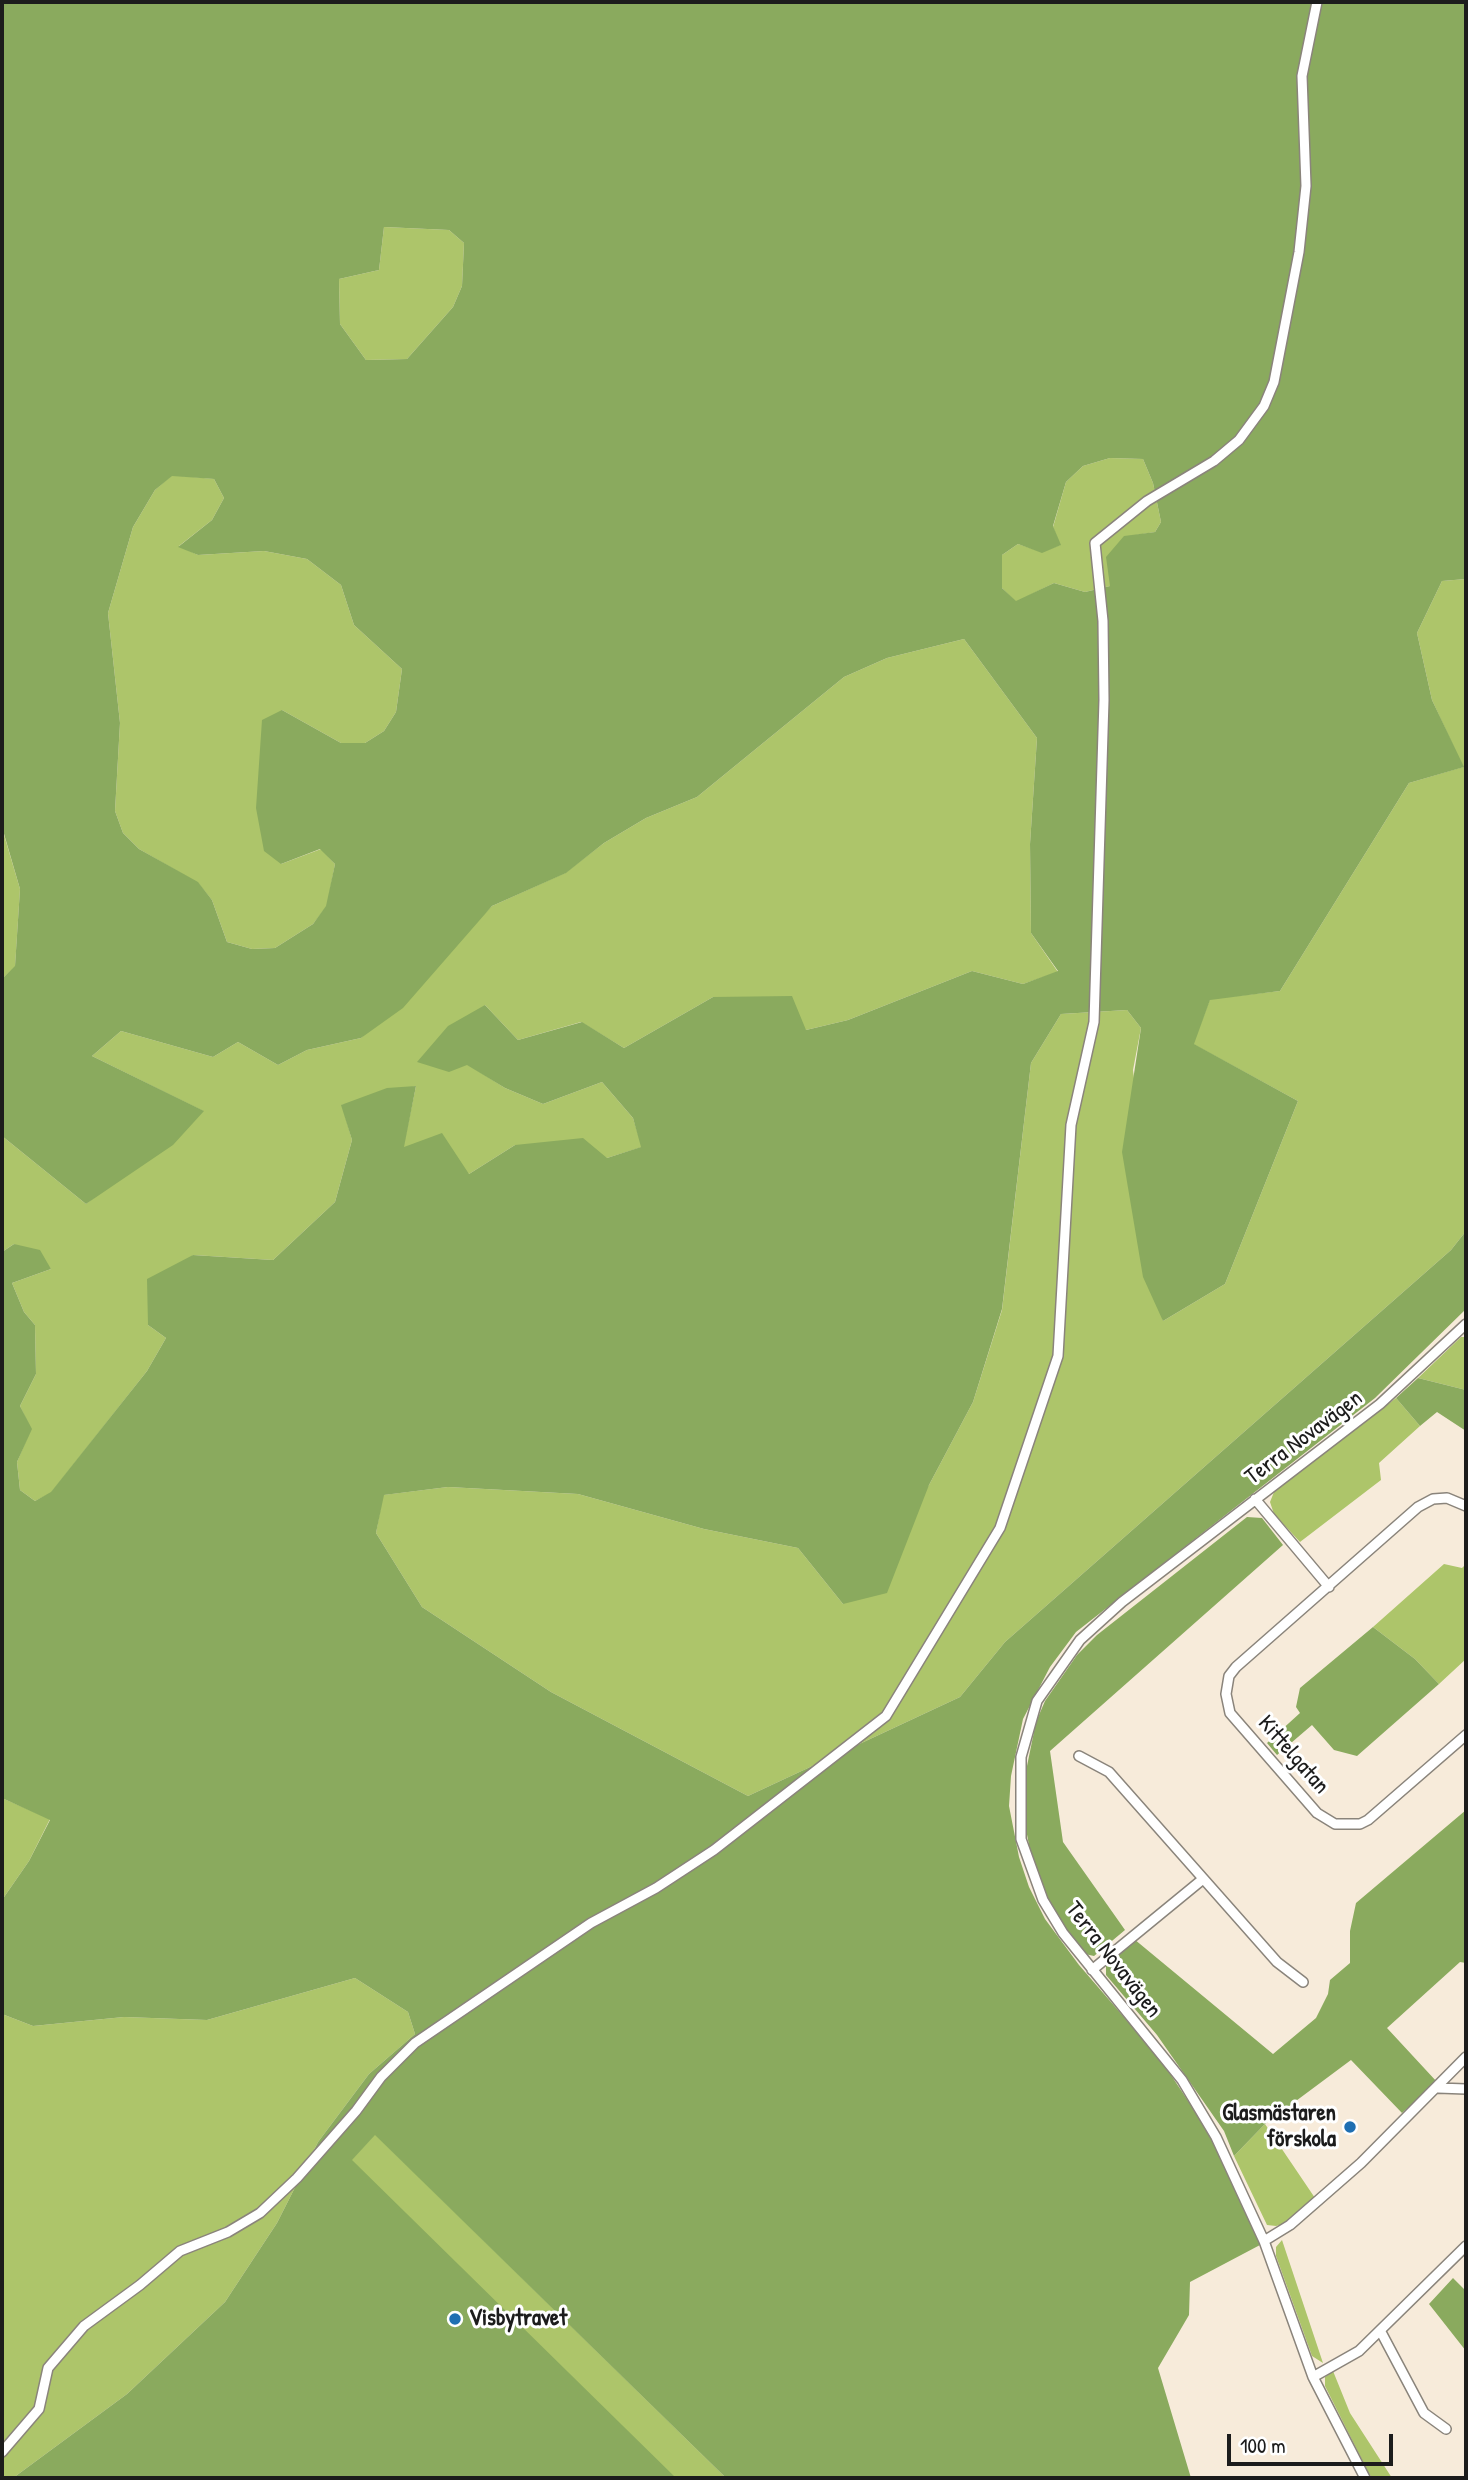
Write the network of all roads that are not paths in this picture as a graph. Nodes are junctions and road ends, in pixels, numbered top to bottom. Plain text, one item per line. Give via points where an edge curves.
1 (1317, 2) edge
2 (1466, 1324) edge
3 (1255, 1499) junction
4 (1466, 1506) edge
5 (1329, 1587) junction
6 (1466, 1735) edge
7 (1079, 1756) dead end
8 (1203, 1879) junction
9 (1092, 1970) junction
10 (1303, 1982) dead end
11 (1466, 2057) edge
12 (1438, 2088) junction
13 (1466, 2089) edge
14 (1264, 2241) junction
15 (1466, 2246) edge
16 (1381, 2332) junction
17 (1313, 2377) junction
18 (1446, 2429) dead end
19 (2, 2452) edge
20 (1365, 2478) edge

1 - 19 street via 1302,76 1306,172 1300,238 1274,382 1264,406 1239,440 1214,461 1147,501 1095,543 1104,700 1094,1022 1071,1125 1058,1356 1000,1528 886,1716 714,1850 591,1923 415,2043 298,2178 260,2213 228,2232 180,2250 84,2326 48,2368 39,2409
2 - 3 street, Terra Novavägen via 1380,1404
3 - 5 street
3 - 9 street, Terra Novavägen via 1080,1640 1054,1673 1034,1710 1018,1786 1021,1839 1043,1900
4 - 5 street, Kittelgatan via 1447,1497 1426,1502
5 - 6 street, Kittelgatan via 1236,1667 1227,1681 1226,1695 1230,1713 1317,1812 1335,1824 1368,1821
7 - 8 street via 1109,1772
8 - 9 street
8 - 10 street via 1277,1962
9 - 14 street, Terra Novavägen via 1182,2080 1216,2137
11 - 12 street
12 - 13 street
12 - 14 street via 1361,2164 1290,2225
14 - 17 street, Terra Novavägen
15 - 16 street
16 - 17 street via 1359,2351
16 - 18 street via 1424,2413
17 - 20 street, Terra Novavägen

